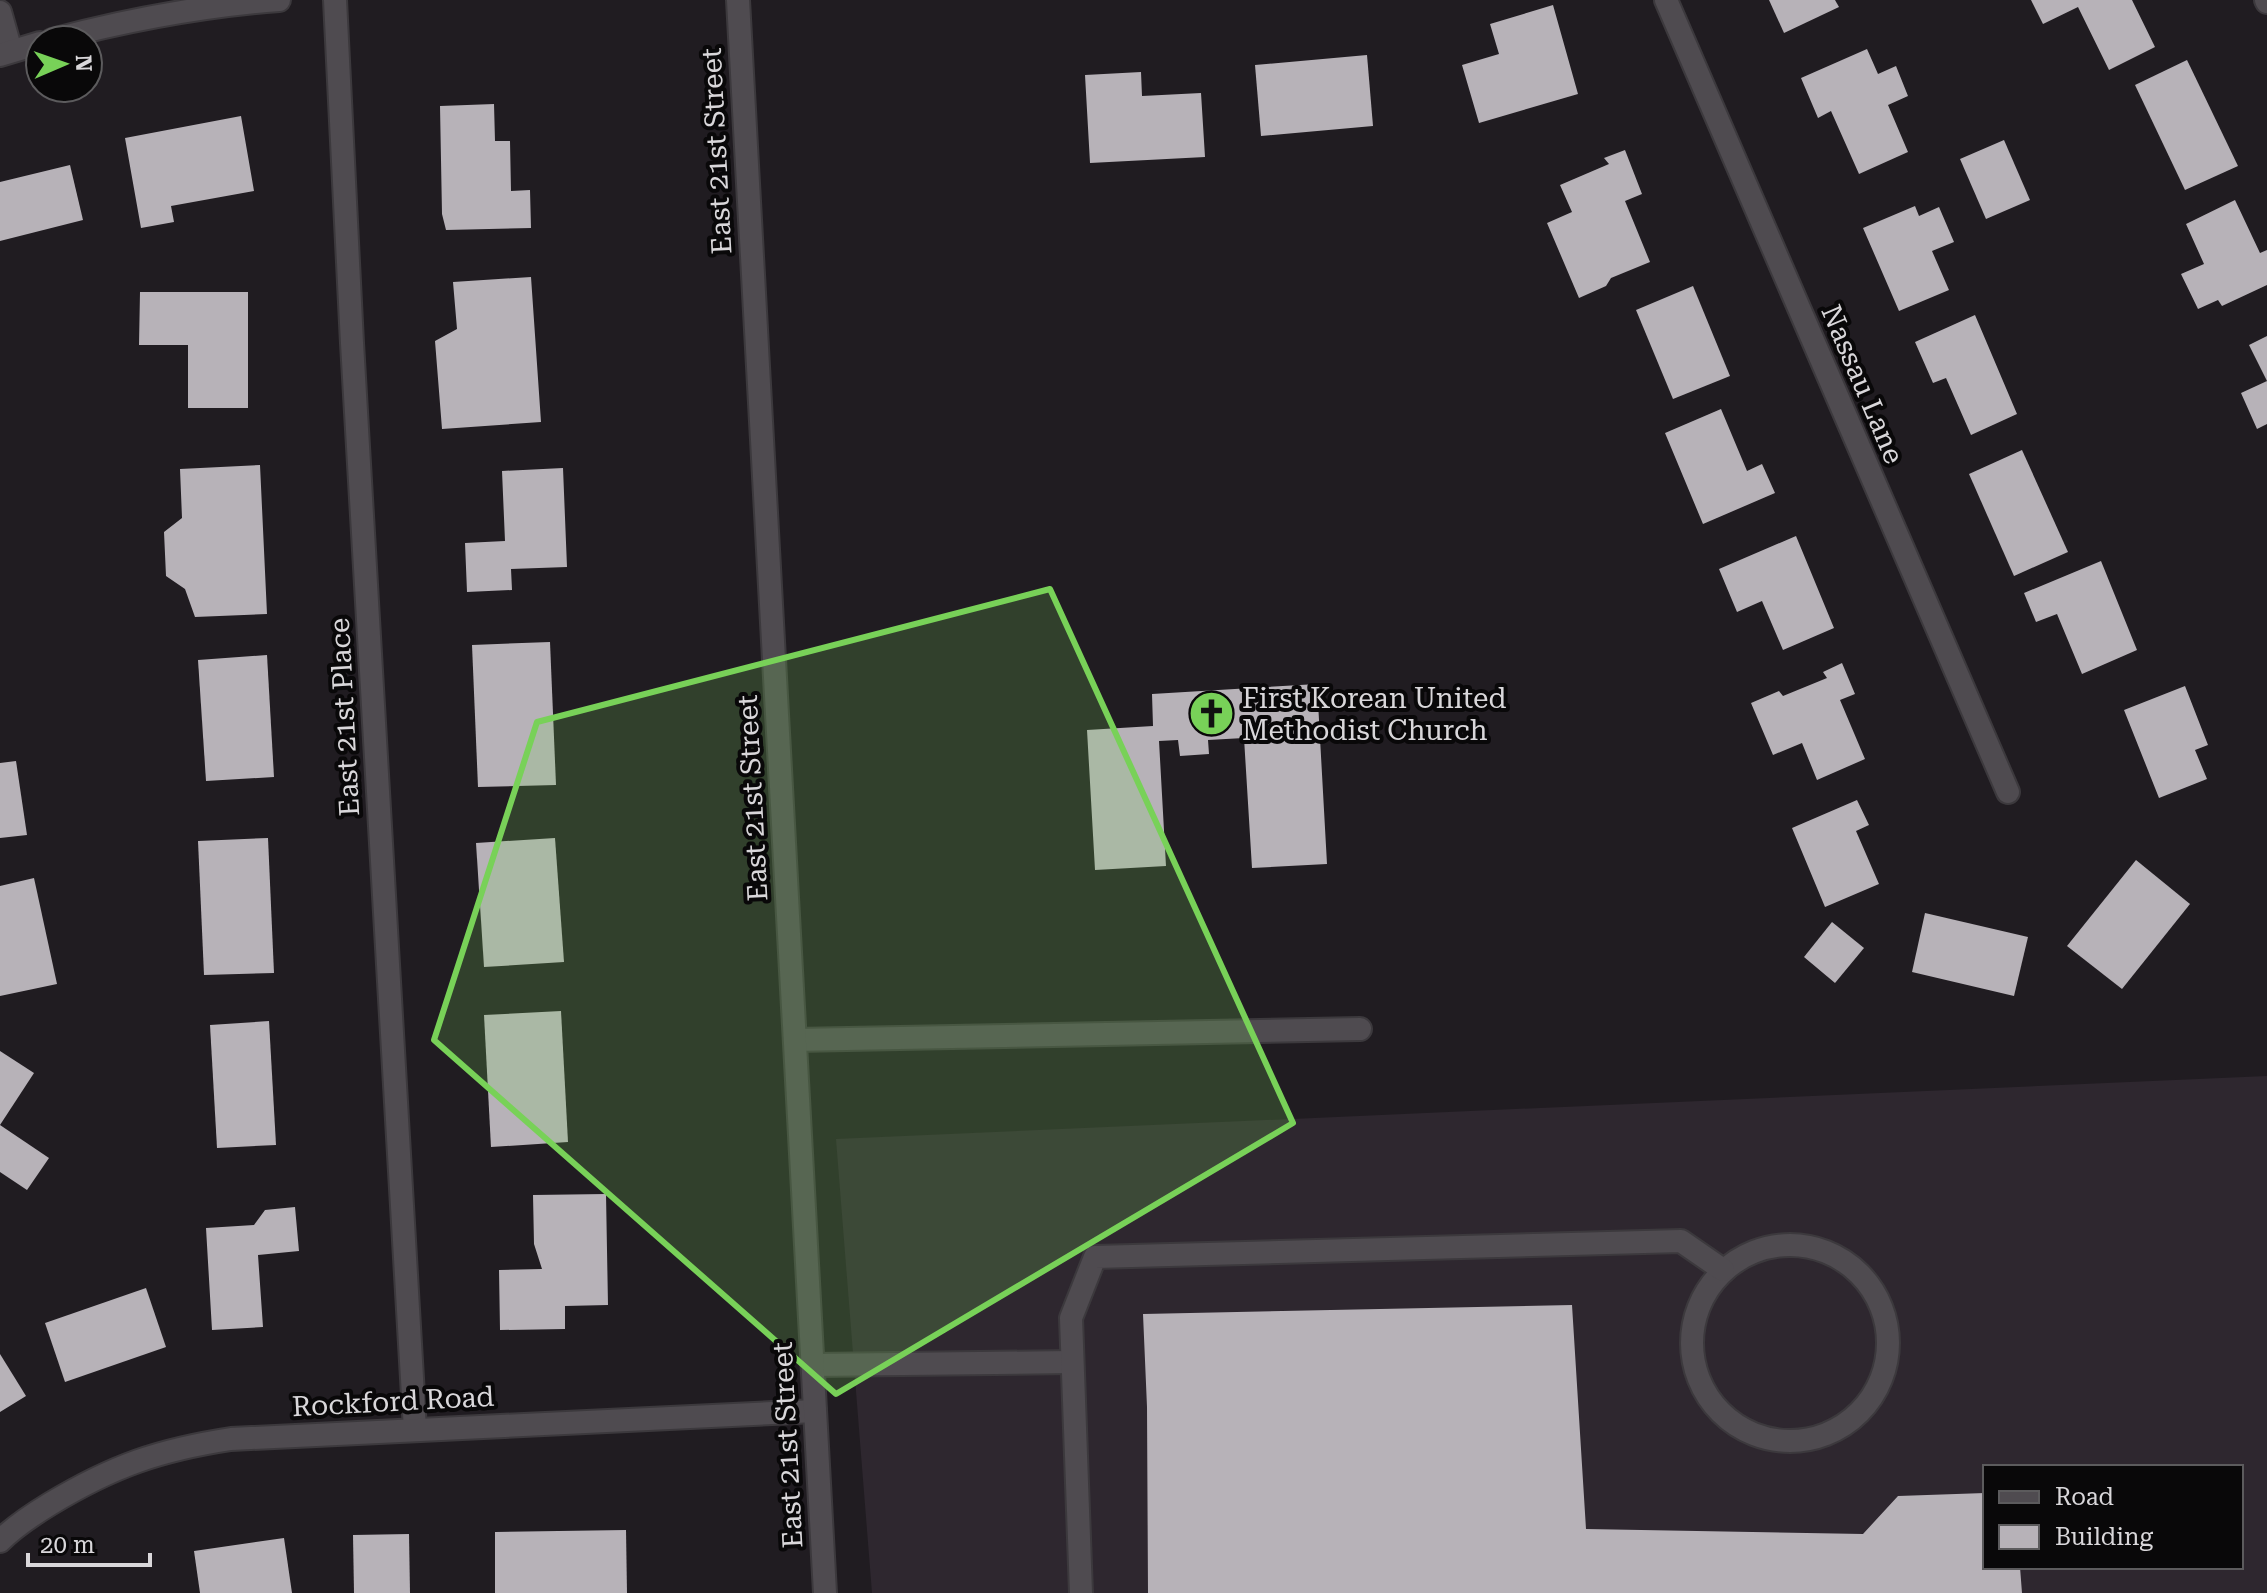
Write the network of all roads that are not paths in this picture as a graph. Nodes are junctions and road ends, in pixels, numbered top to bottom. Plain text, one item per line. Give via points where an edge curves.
1 (279, 0) edge
2 (335, 0) edge
3 (738, 0) edge
4 (1666, 0) edge
5 (0, 12) edge
6 (104, 27) edge
7 (6, 53) edge
8 (2008, 792) dead end
9 (1360, 1029) dead end
10 (795, 1040) junction
11 (1723, 1270) junction
12 (1072, 1362) junction
13 (813, 1365) junction
14 (815, 1411) junction
15 (415, 1430) junction
16 (0, 1541) edge
17 (825, 1593) edge
18 (1081, 1593) edge

1 - 6 street
2 - 15 street, East 21st Place
3 - 10 street, East 21st Street
4 - 8 street, Nassau Lane
5 - 7 street
9 - 10 street
10 - 13 street, East 21st Street
11 - 11 street via 1704,1295 1693,1324 1692,1355 1701,1384 1718,1410 1743,1429 1772,1440 1802,1441 1832,1432 1857,1415 1878,1388 1888,1355 1886,1320 1865,1280 1819,1248 1785,1244 1751,1252
11 - 12 street via 1681,1241 1095,1257 1071,1318
12 - 13 street
12 - 18 street
13 - 14 street, East 21st Street
14 - 15 street, Rockford Road
14 - 17 street, East 21st Street
15 - 16 street, Rockford Road via 231,1439 173,1449 67,1492

